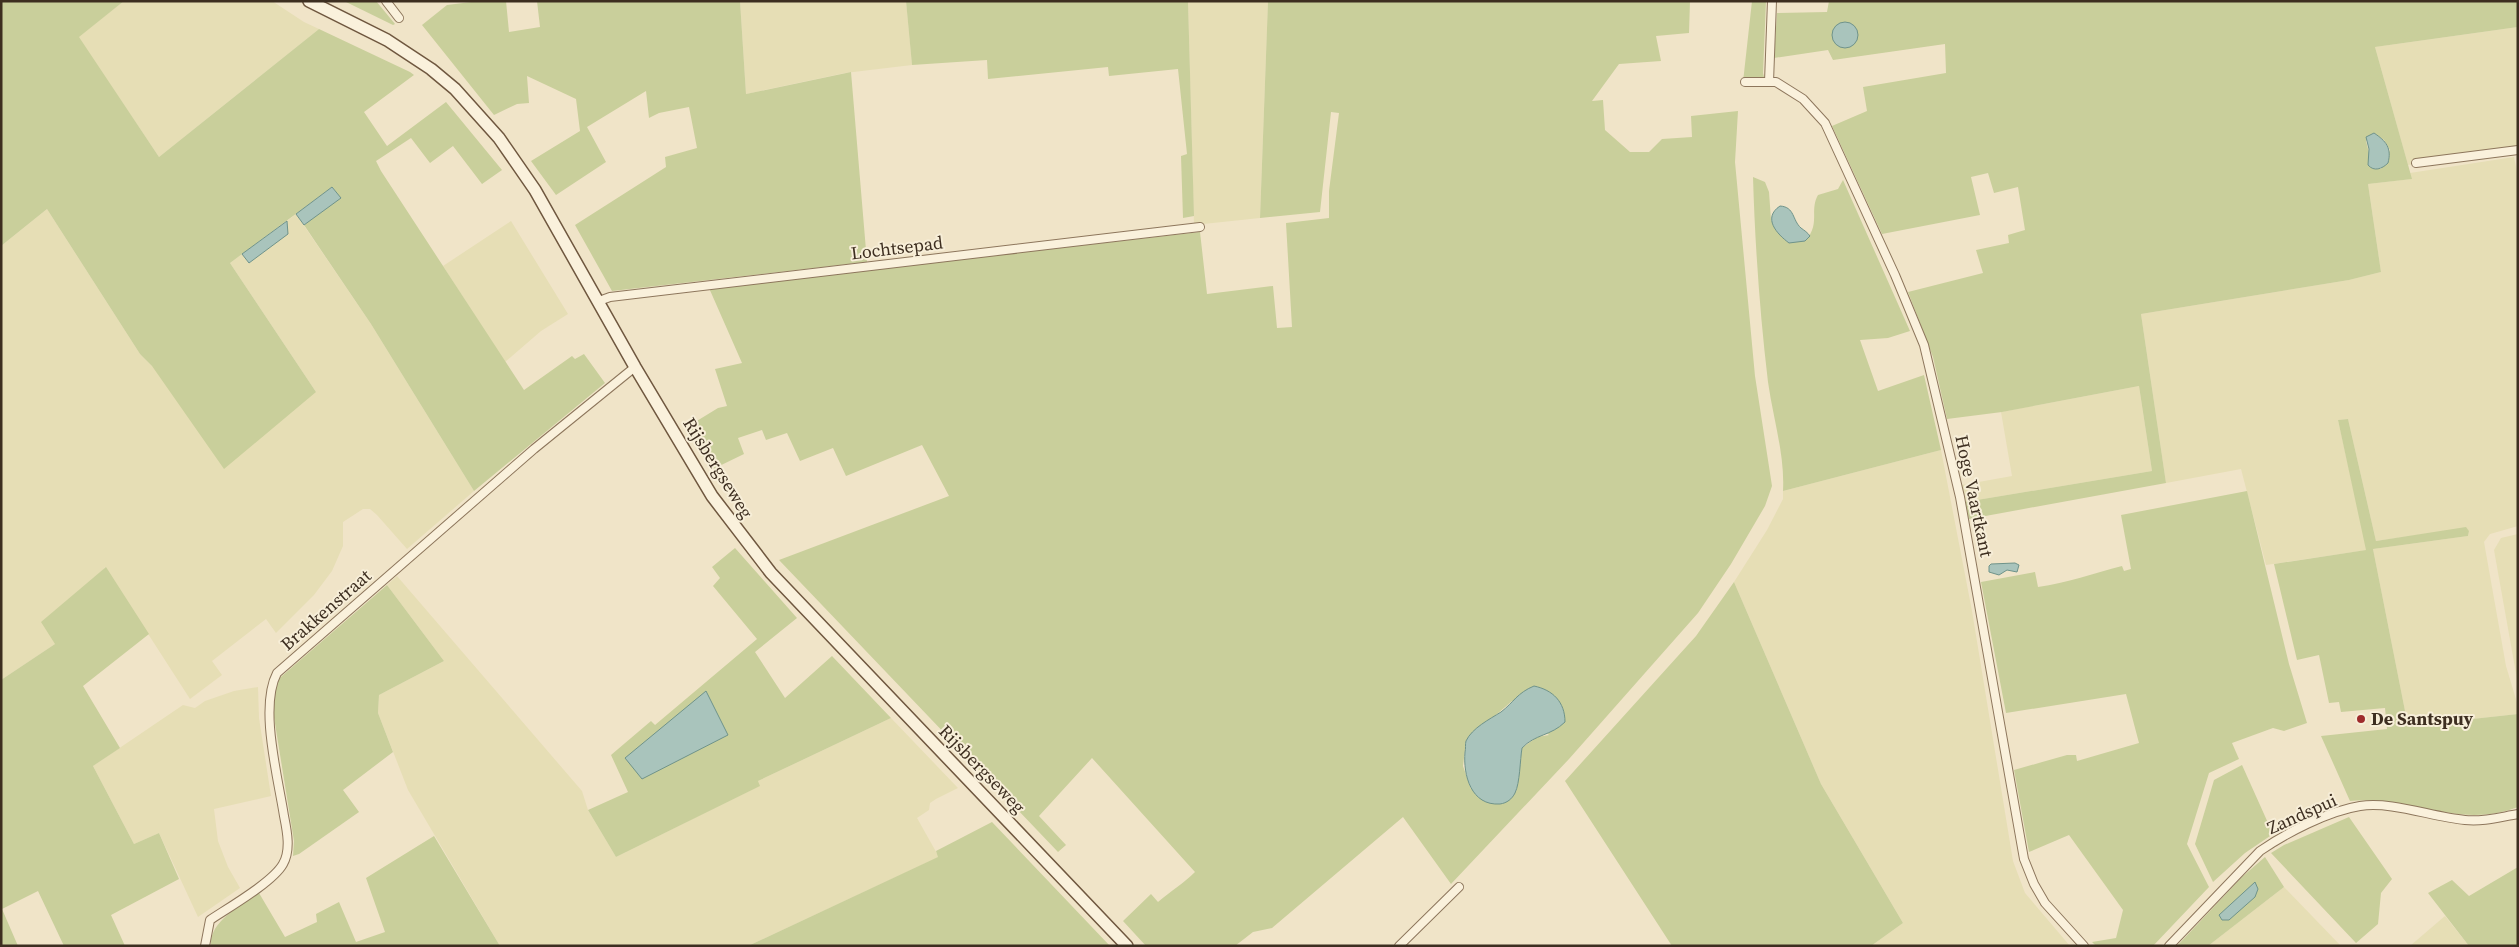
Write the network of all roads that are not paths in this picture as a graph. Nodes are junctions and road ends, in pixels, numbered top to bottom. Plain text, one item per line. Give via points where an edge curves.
1 (309, 1) edge
2 (386, 1) edge
3 (1772, 1) edge
4 (399, 18) dead end
5 (1745, 82) dead end
6 (1769, 82) junction
7 (2518, 150) edge
8 (2416, 163) dead end
9 (1200, 227) dead end
10 (599, 301) junction
11 (635, 367) junction
12 (2518, 814) edge
13 (1459, 887) dead end
14 (205, 946) edge
15 (1127, 946) edge
16 (1399, 946) edge
17 (2084, 946) edge
18 (2168, 946) edge

1 - 10 main road, Rijsbergseweg via 387,40 455,89 499,138 536,190
2 - 4 street
3 - 6 street
5 - 6 street, Hoge Vaartkant
6 - 17 street, Hoge Vaartkant via 1776,82 1804,99 1825,122 1924,345 1960,497 2024,859 2045,903
7 - 8 street
9 - 10 street, Lochtsepad via 610,296
10 - 11 main road, Rijsbergseweg
11 - 14 street, Brakkenstraat via 534,448 277,673 272,682 268,710 287,836 283,864 275,875 210,920
11 - 15 main road, Rijsbergseweg via 712,496 770,573
12 - 18 street, Zandspui via 2488,820 2466,820 2380,806 2360,806 2336,812 2260,851
13 - 16 street

